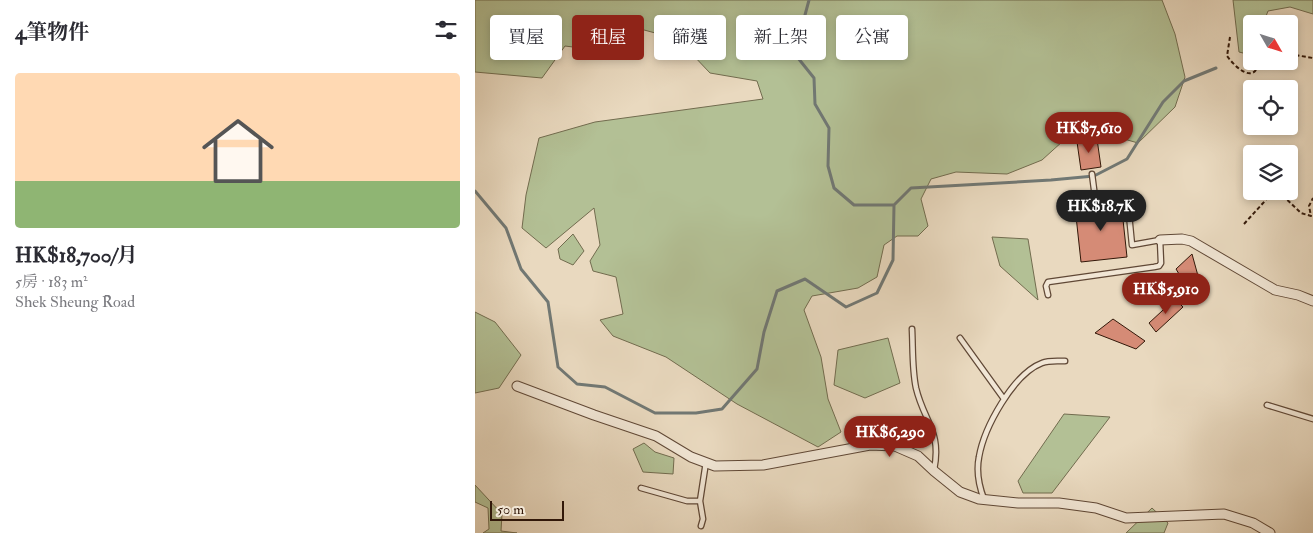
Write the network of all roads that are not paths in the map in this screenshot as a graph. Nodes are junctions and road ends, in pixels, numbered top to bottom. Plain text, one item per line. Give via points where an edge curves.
1 (1093, 174) dead end
2 (1095, 197) junction
3 (1082, 198) dead end
4 (1161, 240) junction
5 (1048, 295) dead end
6 (1313, 301) edge
7 (912, 329) dead end
8 (960, 338) dead end
9 (1065, 361) dead end
10 (517, 386) dead end
11 (1004, 399) junction
12 (1267, 405) dead end
13 (1313, 419) edge
14 (706, 462) junction
15 (934, 471) junction
16 (641, 488) dead end
17 (984, 499) junction
18 (700, 501) junction
19 (701, 526) dead end
20 (1269, 533) edge

1 - 2 lane
2 - 3 lane
2 - 4 lane via 1127,194 1132,245
4 - 5 lane via 1159,266 1048,282
4 - 6 street via 1191,242 1275,290
7 - 15 lane via 916,387 936,444
8 - 11 lane
9 - 11 lane via 1050,361 1032,368
10 - 14 street via 656,436
11 - 17 lane via 985,432 979,458 978,476
12 - 13 lane
14 - 15 street via 715,466 763,465 870,445 895,446 918,456
14 - 18 lane
15 - 17 street via 960,492
16 - 18 lane via 687,501
17 - 20 street via 1059,503 1095,508 1126,518 1224,514 1253,523
18 - 19 lane

